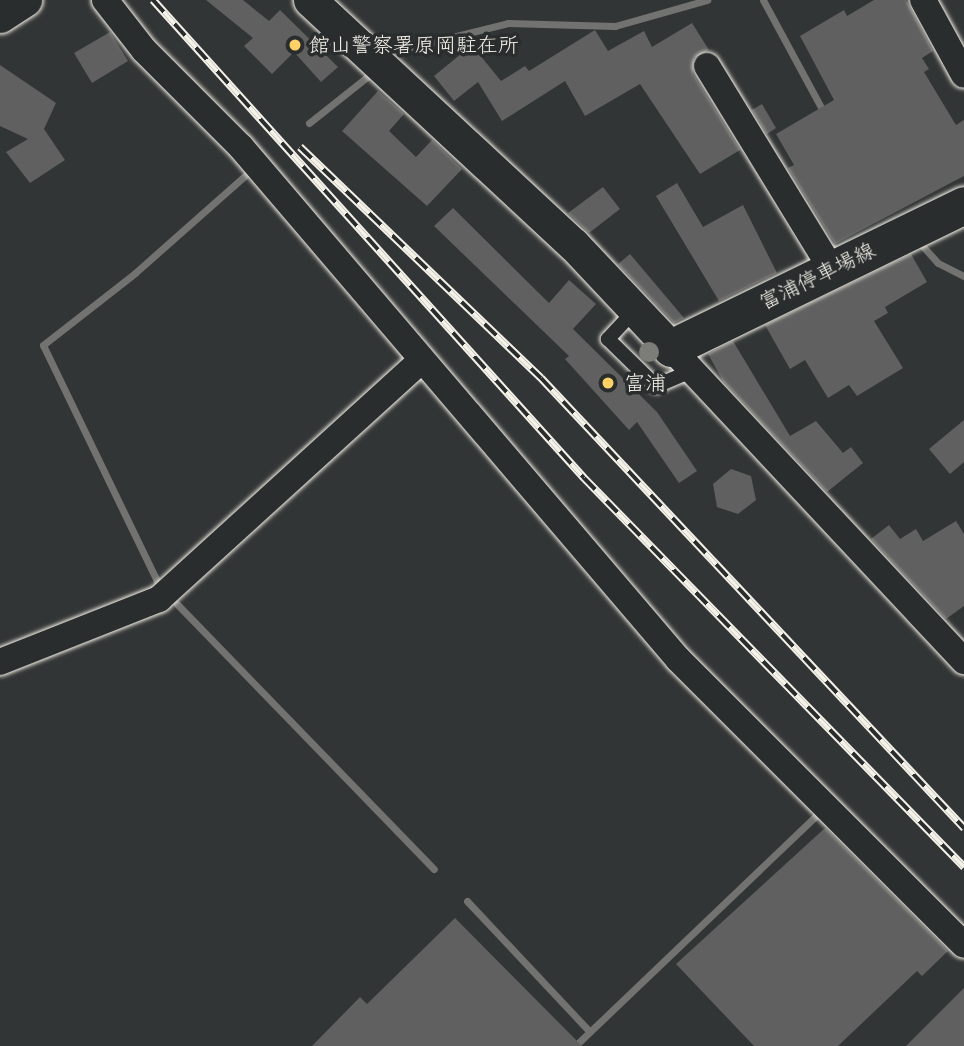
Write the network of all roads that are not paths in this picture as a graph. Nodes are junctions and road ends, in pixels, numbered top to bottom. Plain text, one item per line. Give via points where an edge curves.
1 (25, 0) edge
2 (105, 0) edge
3 (310, 0) edge
4 (923, 0) edge
5 (0, 16) edge
6 (707, 66) dead end
7 (964, 75) edge
8 (964, 205) edge
9 (831, 268) junction
10 (681, 359) junction
11 (422, 360) junction
12 (964, 661) edge
13 (0, 662) edge
14 (964, 945) edge

1 - 5 street
2 - 11 street via 144,50 241,147
3 - 10 street via 573,244
4 - 7 street
6 - 9 street
8 - 9 main road, 富浦停車場線
9 - 10 main road, 富浦停車場線
10 - 12 street
11 - 13 street via 159,598
11 - 14 street via 678,659

